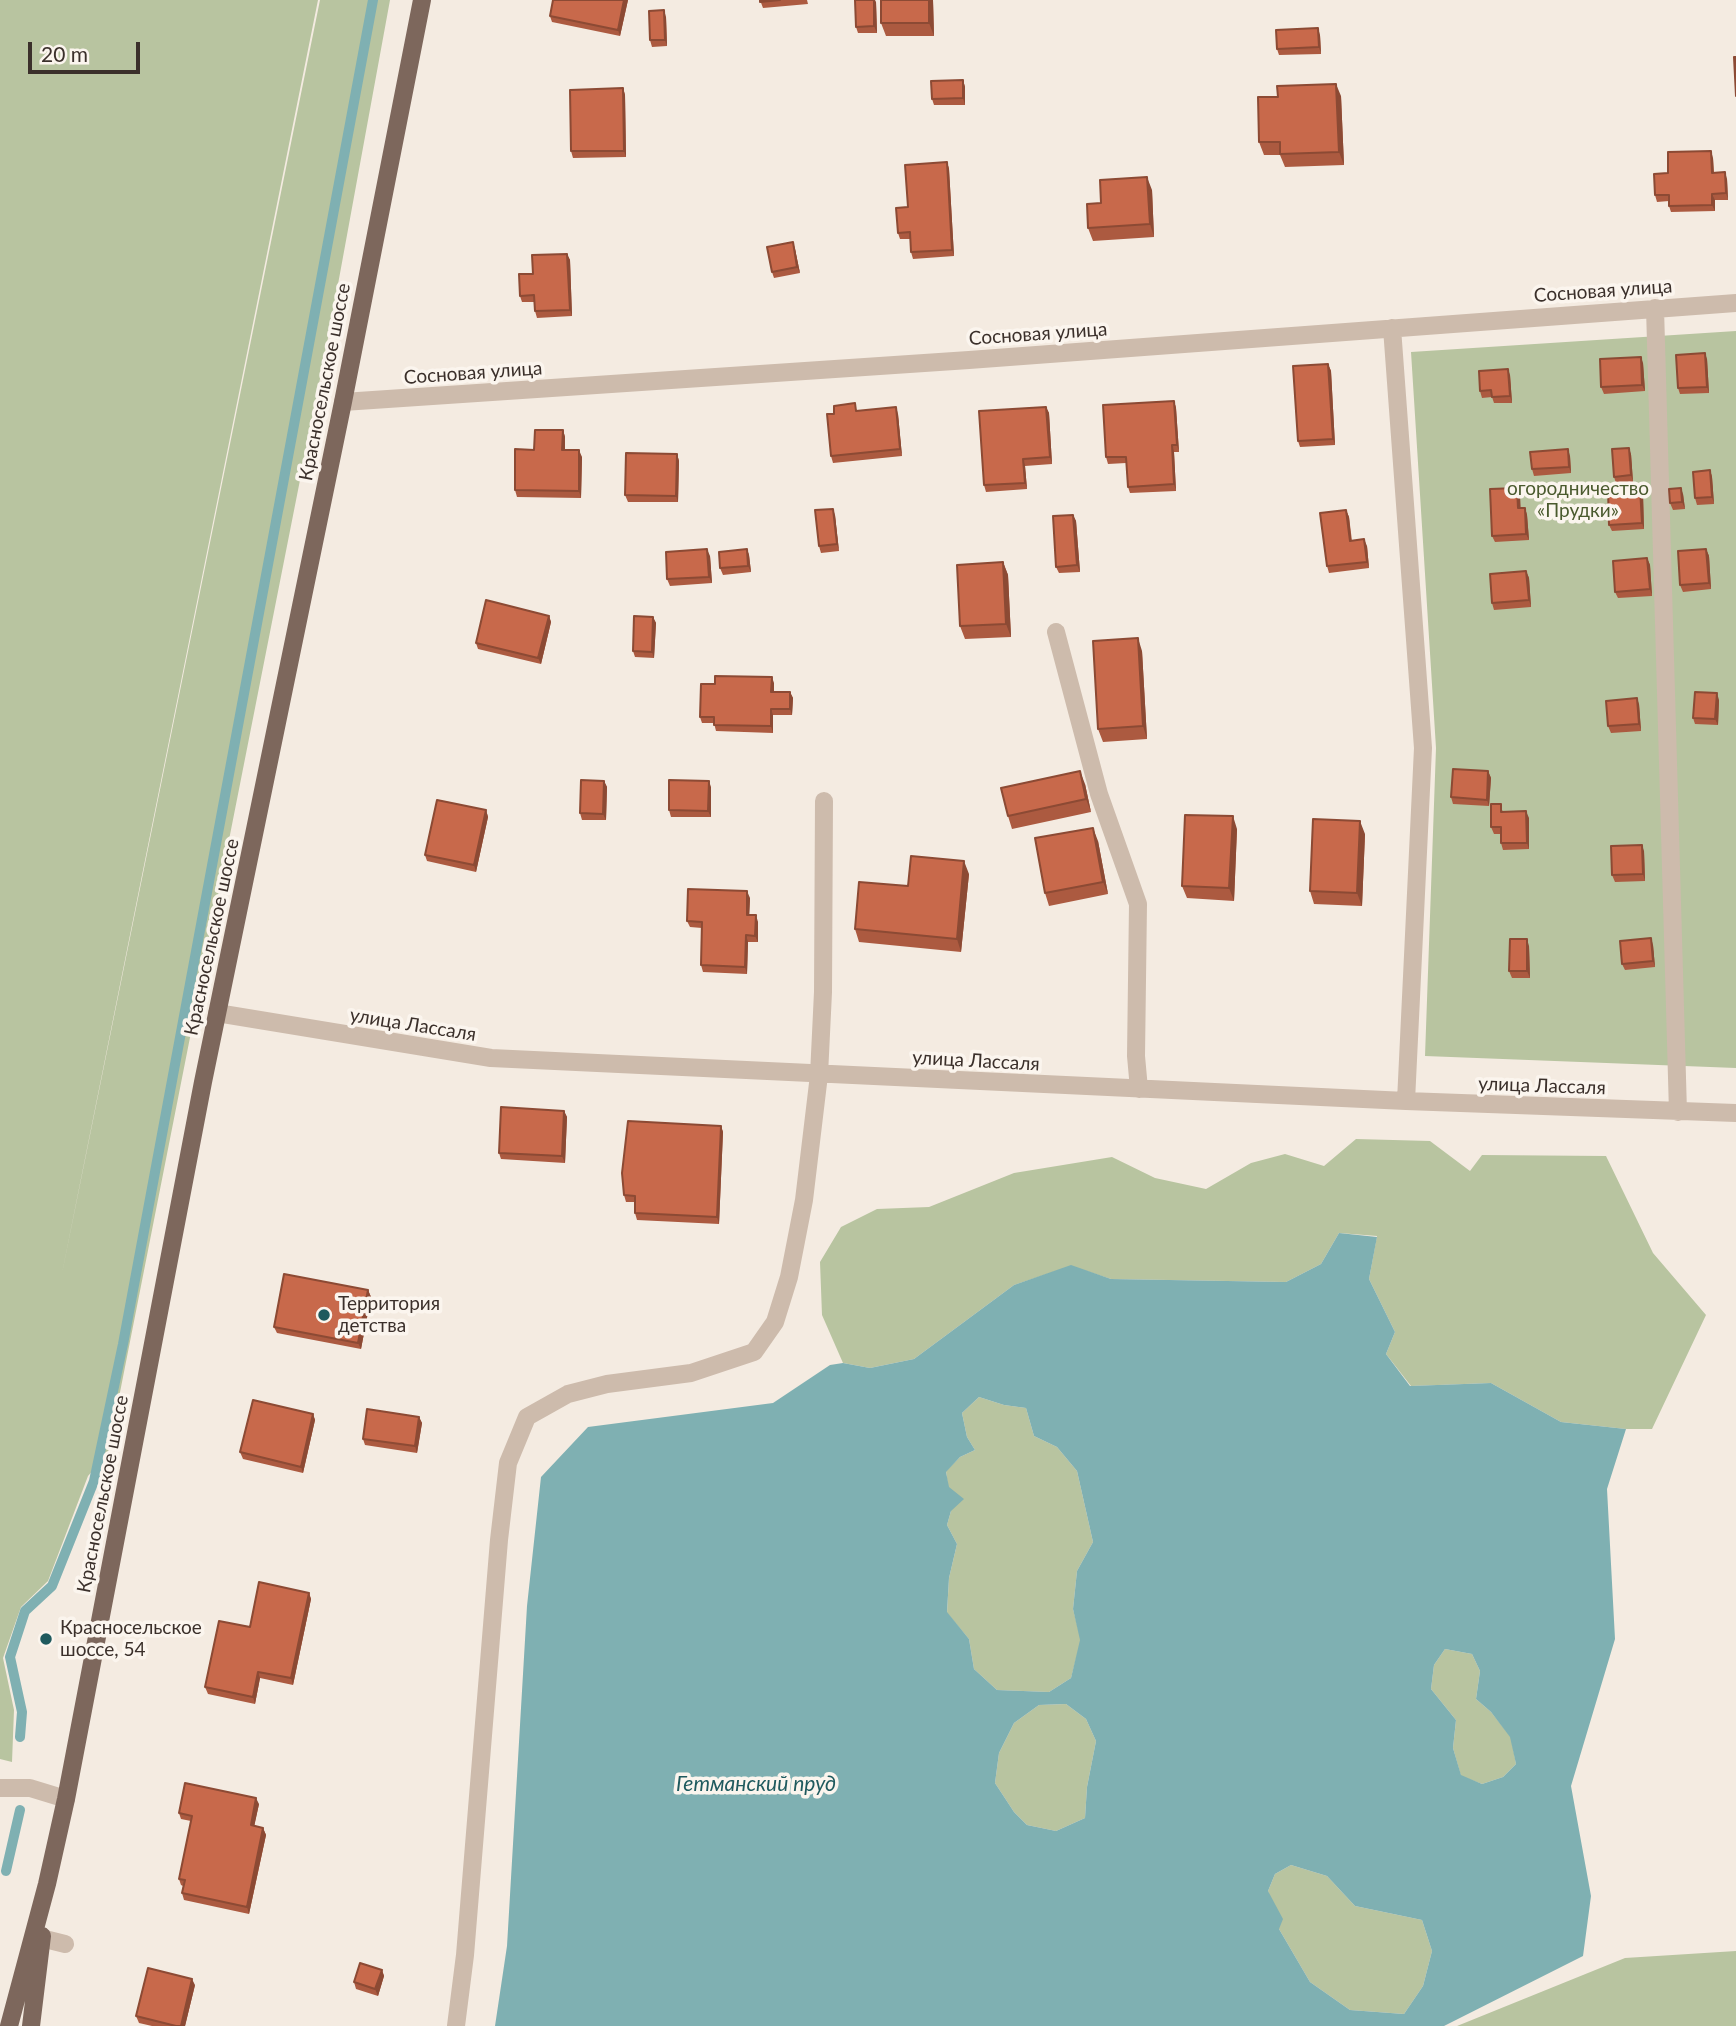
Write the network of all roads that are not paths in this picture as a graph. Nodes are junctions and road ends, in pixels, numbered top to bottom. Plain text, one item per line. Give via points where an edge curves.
1 (422, 0) edge
2 (1736, 303) edge
3 (1654, 308) junction
4 (1392, 328) junction
5 (343, 402) junction
6 (1056, 632) dead end
7 (824, 802) dead end
8 (218, 1013) junction
9 (819, 1075) junction
10 (1139, 1089) junction
11 (1406, 1101) junction
12 (1678, 1112) junction
13 (1736, 1113) edge
14 (0, 1788) edge
15 (66, 1800) junction
16 (47, 1884) junction
17 (41, 1938) junction
18 (65, 1944) dead end
19 (9, 2026) edge
20 (31, 2026) edge
21 (456, 2026) edge

1 - 5 main road, Красносельское шоссе
2 - 3 street, Сосновая улица
3 - 4 street, Сосновая улица
3 - 12 street
4 - 5 street, Сосновая улица
4 - 11 street via 1423,748
5 - 8 main road, Красносельское шоссе
6 - 10 street via 1099,794 1138,904
7 - 9 street
8 - 9 street, улица Лассаля via 491,1058
8 - 15 main road, Красносельское шоссе
9 - 10 street, улица Лассаля
9 - 21 street via 804,1200 789,1277 775,1322 754,1352 691,1373 568,1394 527,1417 508,1464
10 - 11 street, улица Лассаля
11 - 12 street, улица Лассаля
12 - 13 street, улица Лассаля
14 - 15 street via 30,1788
15 - 16 main road, Красносельское шоссе
16 - 17 main road, Красносельское шоссе
16 - 19 main road, Красносельское шоссе
17 - 18 street
17 - 20 main road, Красносельское шоссе

